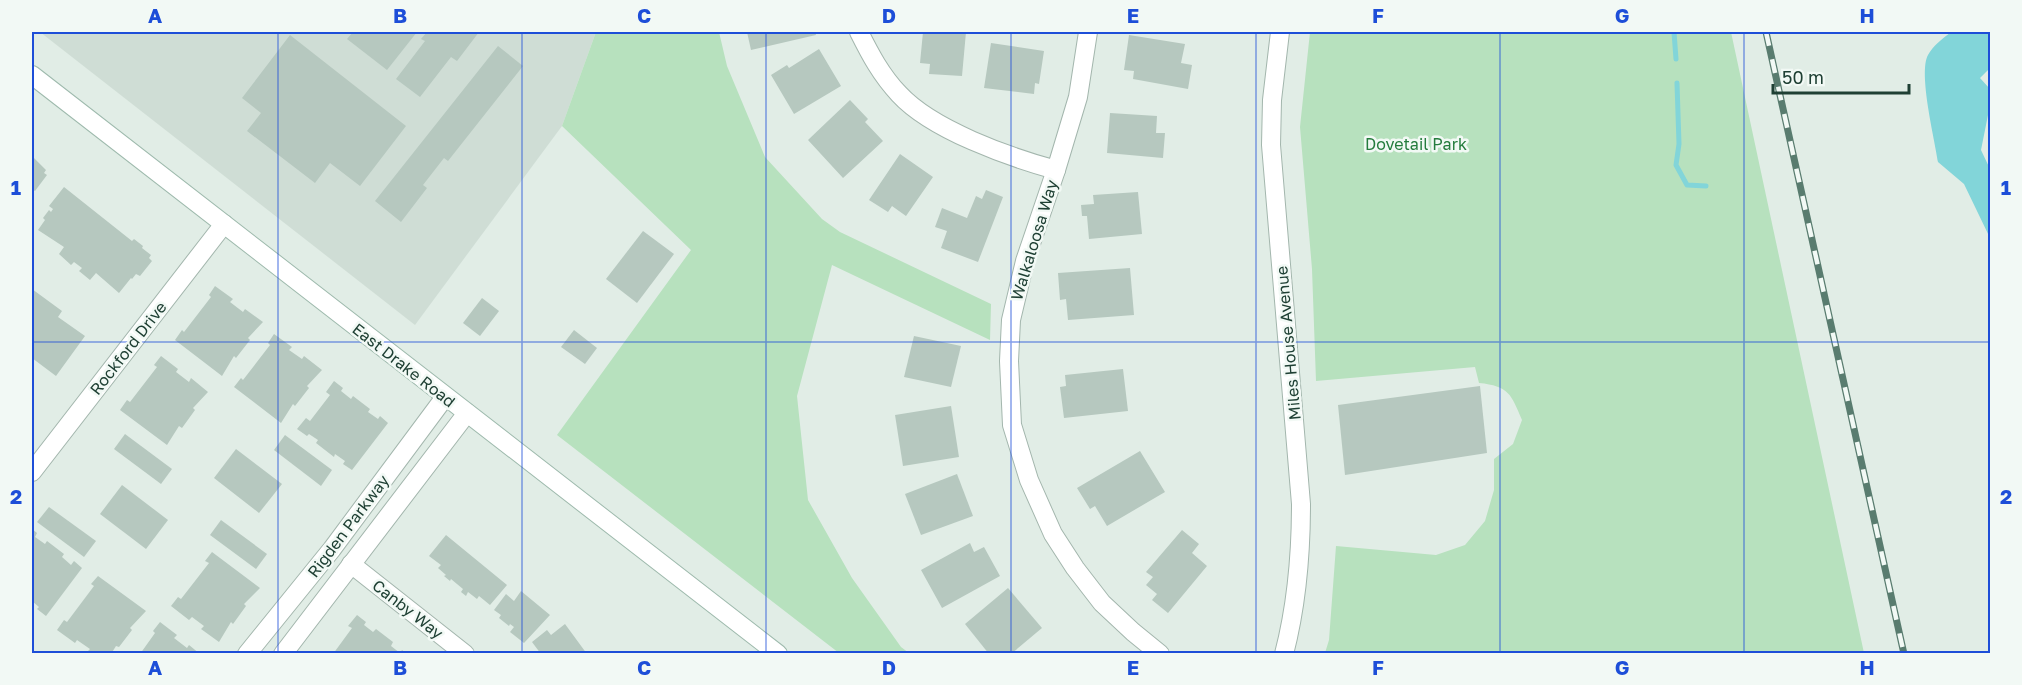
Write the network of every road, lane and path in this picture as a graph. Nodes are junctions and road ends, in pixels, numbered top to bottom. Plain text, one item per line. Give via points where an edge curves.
1 (859, 32) edge
2 (1088, 32) edge
3 (1280, 32) edge
4 (32, 75) edge
5 (1056, 170) junction
6 (224, 224) junction
7 (446, 397) junction
8 (466, 412) junction
9 (32, 472) edge
10 (351, 564) junction
11 (247, 654) edge
12 (283, 654) edge
13 (465, 654) edge
14 (778, 654) edge
15 (1160, 654) edge
16 (1284, 654) edge

1 - 5 street via 875,64 900,95 928,116 1016,159
2 - 5 street, Walkaloosa Way via 1078,97
3 - 16 street, Miles House Avenue via 1270,145 1301,504 1301,558
4 - 6 street, East Drake Road
5 - 15 street, Walkaloosa Way via 1025,261 1011,320 1012,425 1029,480 1053,534 1102,603
6 - 7 street, East Drake Road
6 - 9 street, Rockford Drive
7 - 8 street, East Drake Road
7 - 11 street, Rigden Parkway
8 - 10 street, Rigden Parkway
8 - 14 street, East Drake Road
10 - 12 street, Rigden Parkway
10 - 13 street, Canby Way

